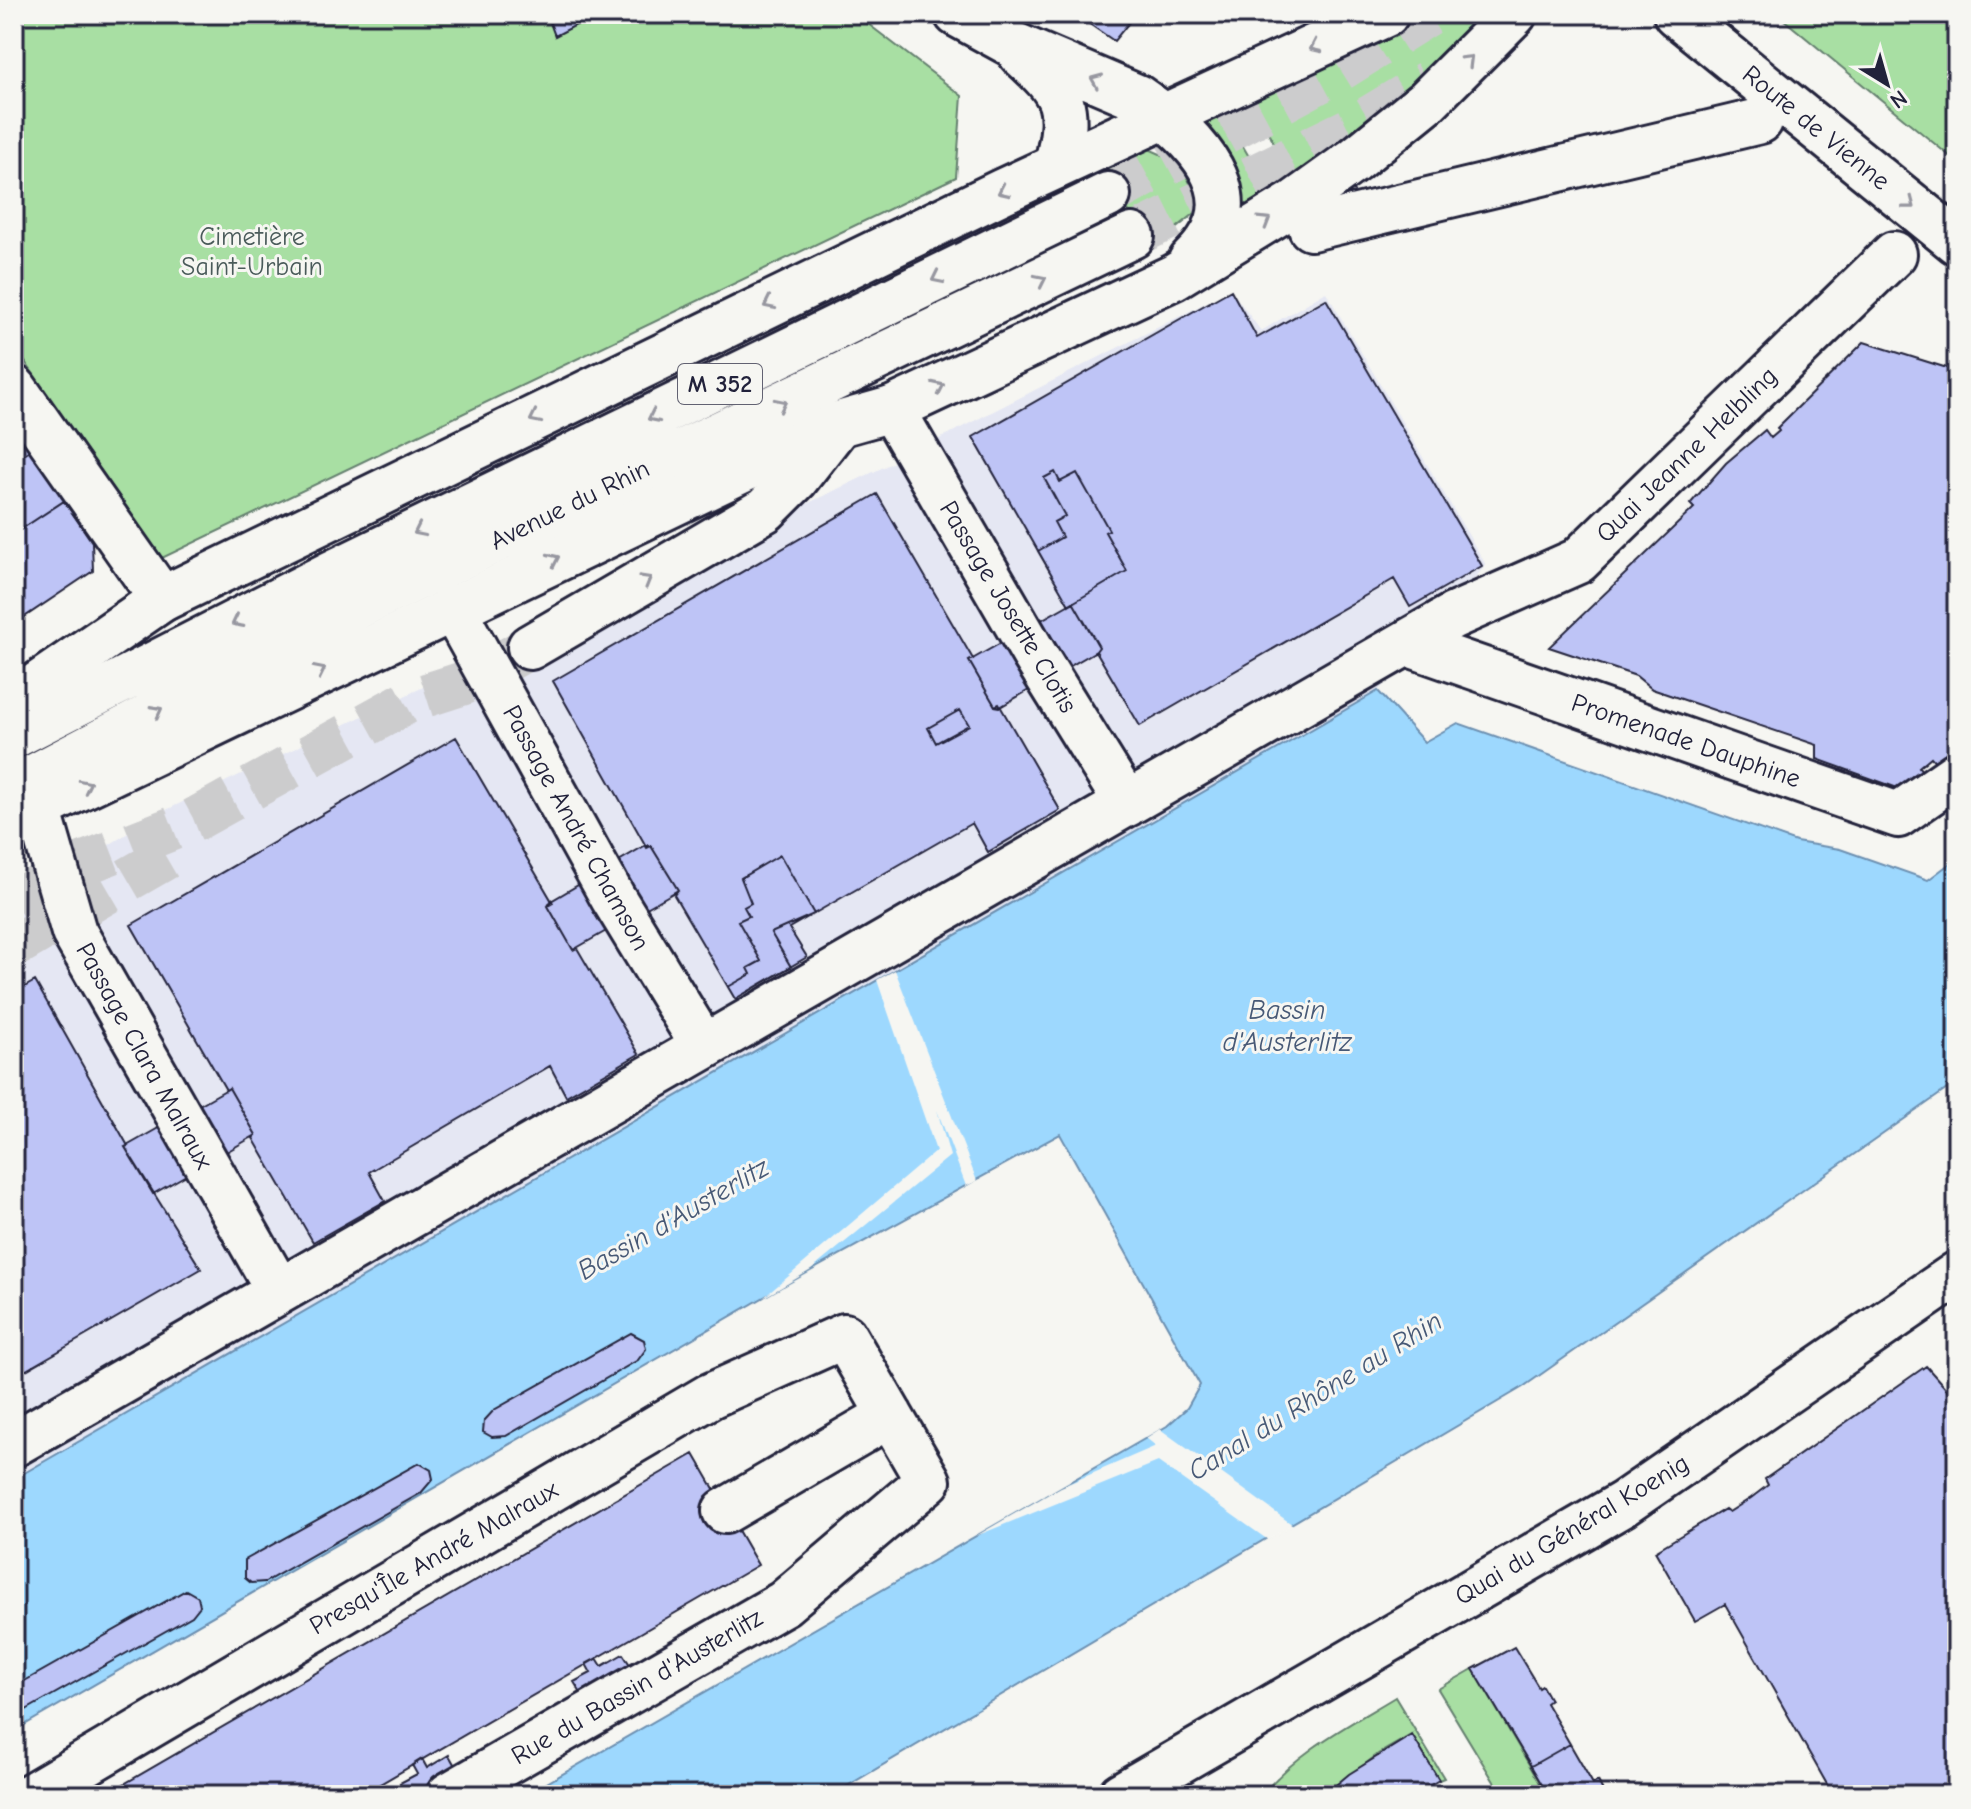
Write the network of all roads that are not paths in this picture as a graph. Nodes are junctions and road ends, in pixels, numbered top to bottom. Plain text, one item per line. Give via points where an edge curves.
1 (957, 14) edge
2 (1386, 14) edge
3 (1514, 14) edge
4 (1676, 14) edge
5 (1010, 43) junction
6 (1164, 116) junction
7 (1760, 121) dead end
8 (1057, 165) junction
9 (1108, 195) tunnel mouth
10 (1311, 228) dead end
11 (1132, 236) tunnel mouth
12 (1957, 242) edge
13 (1894, 254) dead end
14 (1174, 277) junction
15 (14, 388) edge
16 (892, 409) junction
17 (839, 424) junction
18 (162, 599) junction
19 (452, 607) junction
20 (1406, 643) junction
21 (530, 647) tunnel mouth
22 (14, 701) edge
23 (14, 736) edge
24 (1957, 774) edge
25 (22, 803) edge
26 (1127, 804) junction
27 (704, 1047) junction
28 (1957, 1274) edge
29 (279, 1291) junction
30 (890, 1415) junction
31 (14, 1444) edge
32 (725, 1511) dead end
33 (784, 1603) joint
34 (1172, 1780) edge
35 (32, 1795) edge
36 (449, 1795) edge
37 (1121, 1795) edge

1 - 5 main road
2 -> 6 main road
14 -> 3 main road via 1353,161 1427,101
4 -> 12 main road, Route de Vienne
6 -> 5 main road via 1137,97
5 - 8 main road via 1050,83 1062,103 1066,122
6 - 8 main road
6 - 14 main road via 1204,154 1220,194 1218,227 1205,248
7 - 10 main road
8 -> 18 main road
9 -> 23 main road, Avenue du Rhin / M 352 via 332,573
25 -> 11 main road, Avenue du Rhin / M 352 via 357,607
13 - 20 main road, Quai Jeanne Helbling via 1578,561 1453,616
16 -> 14 main road
15 - 18 main road
16 - 17 main road
16 - 26 main road, Passage Josette Clotis
19 -> 17 main road
21 -> 17 main road via 765,510
18 - 22 main road
25 -> 19 main road
19 - 27 main road, Passage André Chamson via 613,898
20 - 24 main road, Promenade Dauphine via 1898,815
20 - 26 main road, Quai Jeanne Helbling
25 - 29 main road, Passage Clara Malraux via 74,932
26 - 27 main road, Quai Jeanne Helbling
27 - 29 main road, Quai Jeanne Helbling
28 - 34 main road, Quai du Général Koenig via 1623,1504
29 - 31 main road, Quai Jeanne Helbling
30 - 32 main road
30 - 33 main road, Presqu'Île André Malraux via 940,1474
30 - 35 main road, Presqu'Île André Malraux via 855,1328 710,1396
33 - 36 main road, Rue du Bassin d'Austerlitz
34 - 37 main road, Quai du Général Koenig

